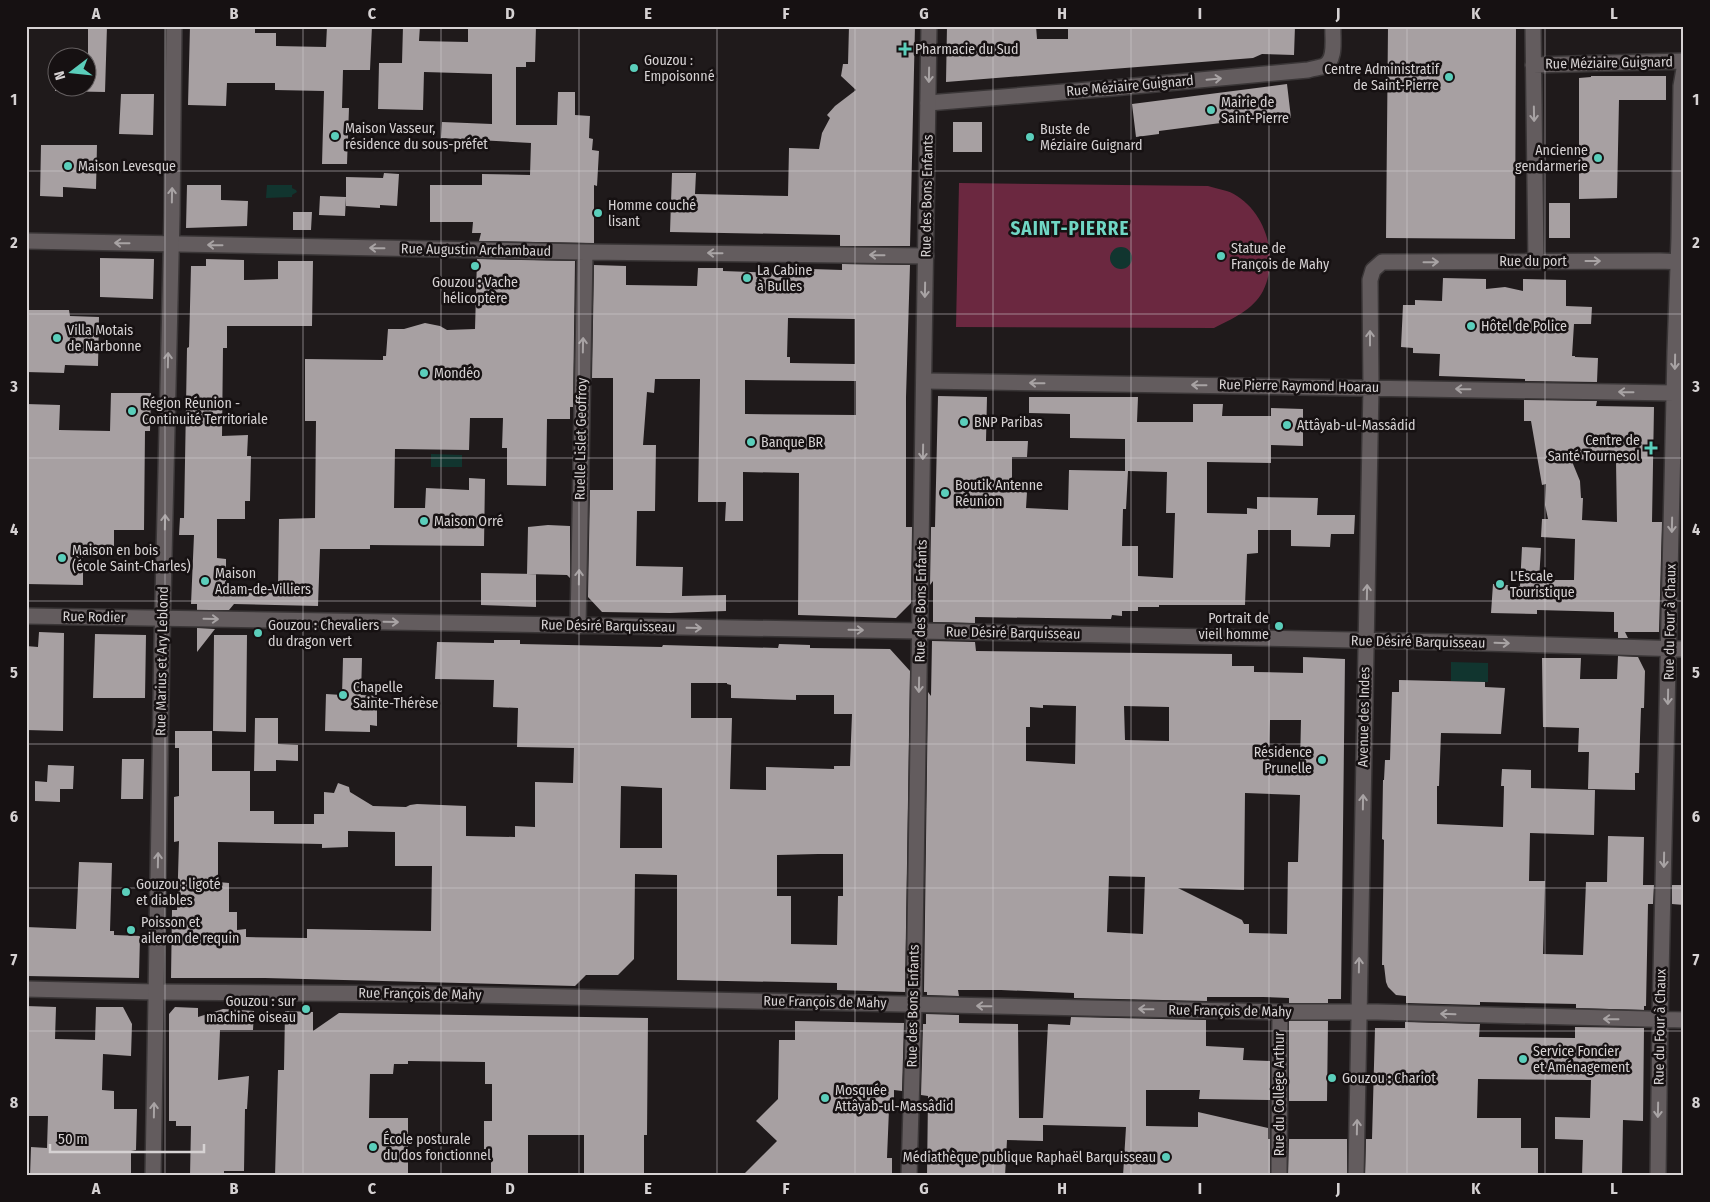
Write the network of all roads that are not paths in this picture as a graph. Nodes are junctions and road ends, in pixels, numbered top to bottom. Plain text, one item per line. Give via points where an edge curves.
1 (174, 26) edge
2 (929, 26) edge
3 (1332, 26) edge
4 (1533, 26) edge
5 (1684, 61) edge
6 (1533, 65) junction
7 (1684, 69) edge
8 (928, 103) junction
9 (26, 241) edge
10 (171, 244) junction
11 (585, 252) junction
12 (926, 256) junction
13 (1536, 260) junction
14 (1382, 262) joint
15 (1681, 262) edge
16 (924, 381) junction
17 (1370, 387) junction
18 (1674, 393) junction
19 (26, 616) edge
20 (163, 618) junction
21 (578, 626) junction
22 (920, 631) junction
23 (1366, 641) junction
24 (1676, 649) edge
25 (26, 989) edge
26 (156, 992) junction
27 (914, 1004) junction
28 (1280, 1012) junction
29 (1358, 1012) junction
30 (1660, 1020) junction
31 (1684, 1020) edge
32 (153, 1176) edge
33 (909, 1176) edge
34 (1279, 1176) edge
35 (1356, 1176) edge
36 (1658, 1176) edge

10 -> 1 street, Rue Marius et Ary Leblond
2 -> 8 street, Rue des Bons Enfants
8 -> 3 street, Rue Méziaire Guignard via 1308,70 1325,66 1330,61
4 - 6 street
5 - 6 street, Rue Méziaire Guignard
6 -> 13 street
7 - 15 street, Rue du Four à Chaux
8 - 12 street, Rue des Bons Enfants
10 -> 9 street, Rue Augustin Archambaud
11 -> 10 street, Rue Augustin Archambaud
20 -> 10 street, Rue Marius et Ary Leblond
12 -> 11 street, Rue Augustin Archambaud
21 -> 11 street, Ruelle Lislet Geoffroy
12 -> 16 street, Rue des Bons Enfants
14 -> 13 street, Rue du port
13 -> 15 street, Rue du port
17 -> 14 street, Avenue des Indes via 1370,280 1373,270
15 -> 18 street, Rue du Four à Chaux
17 -> 16 street, Rue Pierre Raymond Hoarau
16 -> 22 street, Rue des Bons Enfants
18 -> 17 street, Rue Pierre Raymond Hoarau
23 -> 17 street, Avenue des Indes
18 -> 24 street, Rue du Four à Chaux
19 - 20 street, Rue Rodier
20 -> 21 street, Rue Désiré Barquisseau
26 -> 20 street, Rue Marius et Ary Leblond
21 -> 22 street, Rue Désiré Barquisseau
22 - 23 street, Rue Désiré Barquisseau
22 -> 27 street, Rue des Bons Enfants
23 -> 24 street, Rue Désiré Barquisseau
29 -> 23 street, Avenue des Indes
24 -> 30 street, Rue du Four à Chaux
25 - 26 street, Rue François de Mahy
26 - 27 street, Rue François de Mahy
32 -> 26 street, Rue Marius et Ary Leblond
28 -> 27 street, Rue François de Mahy
27 - 33 street, Rue des Bons Enfants
28 - 29 street, Rue François de Mahy
28 - 34 street, Rue du Collège Arthur
30 -> 29 street, Rue François de Mahy
35 -> 29 street, Avenue des Indes
30 - 31 street, Rue François de Mahy
30 -> 36 street, Rue du Four à Chaux

